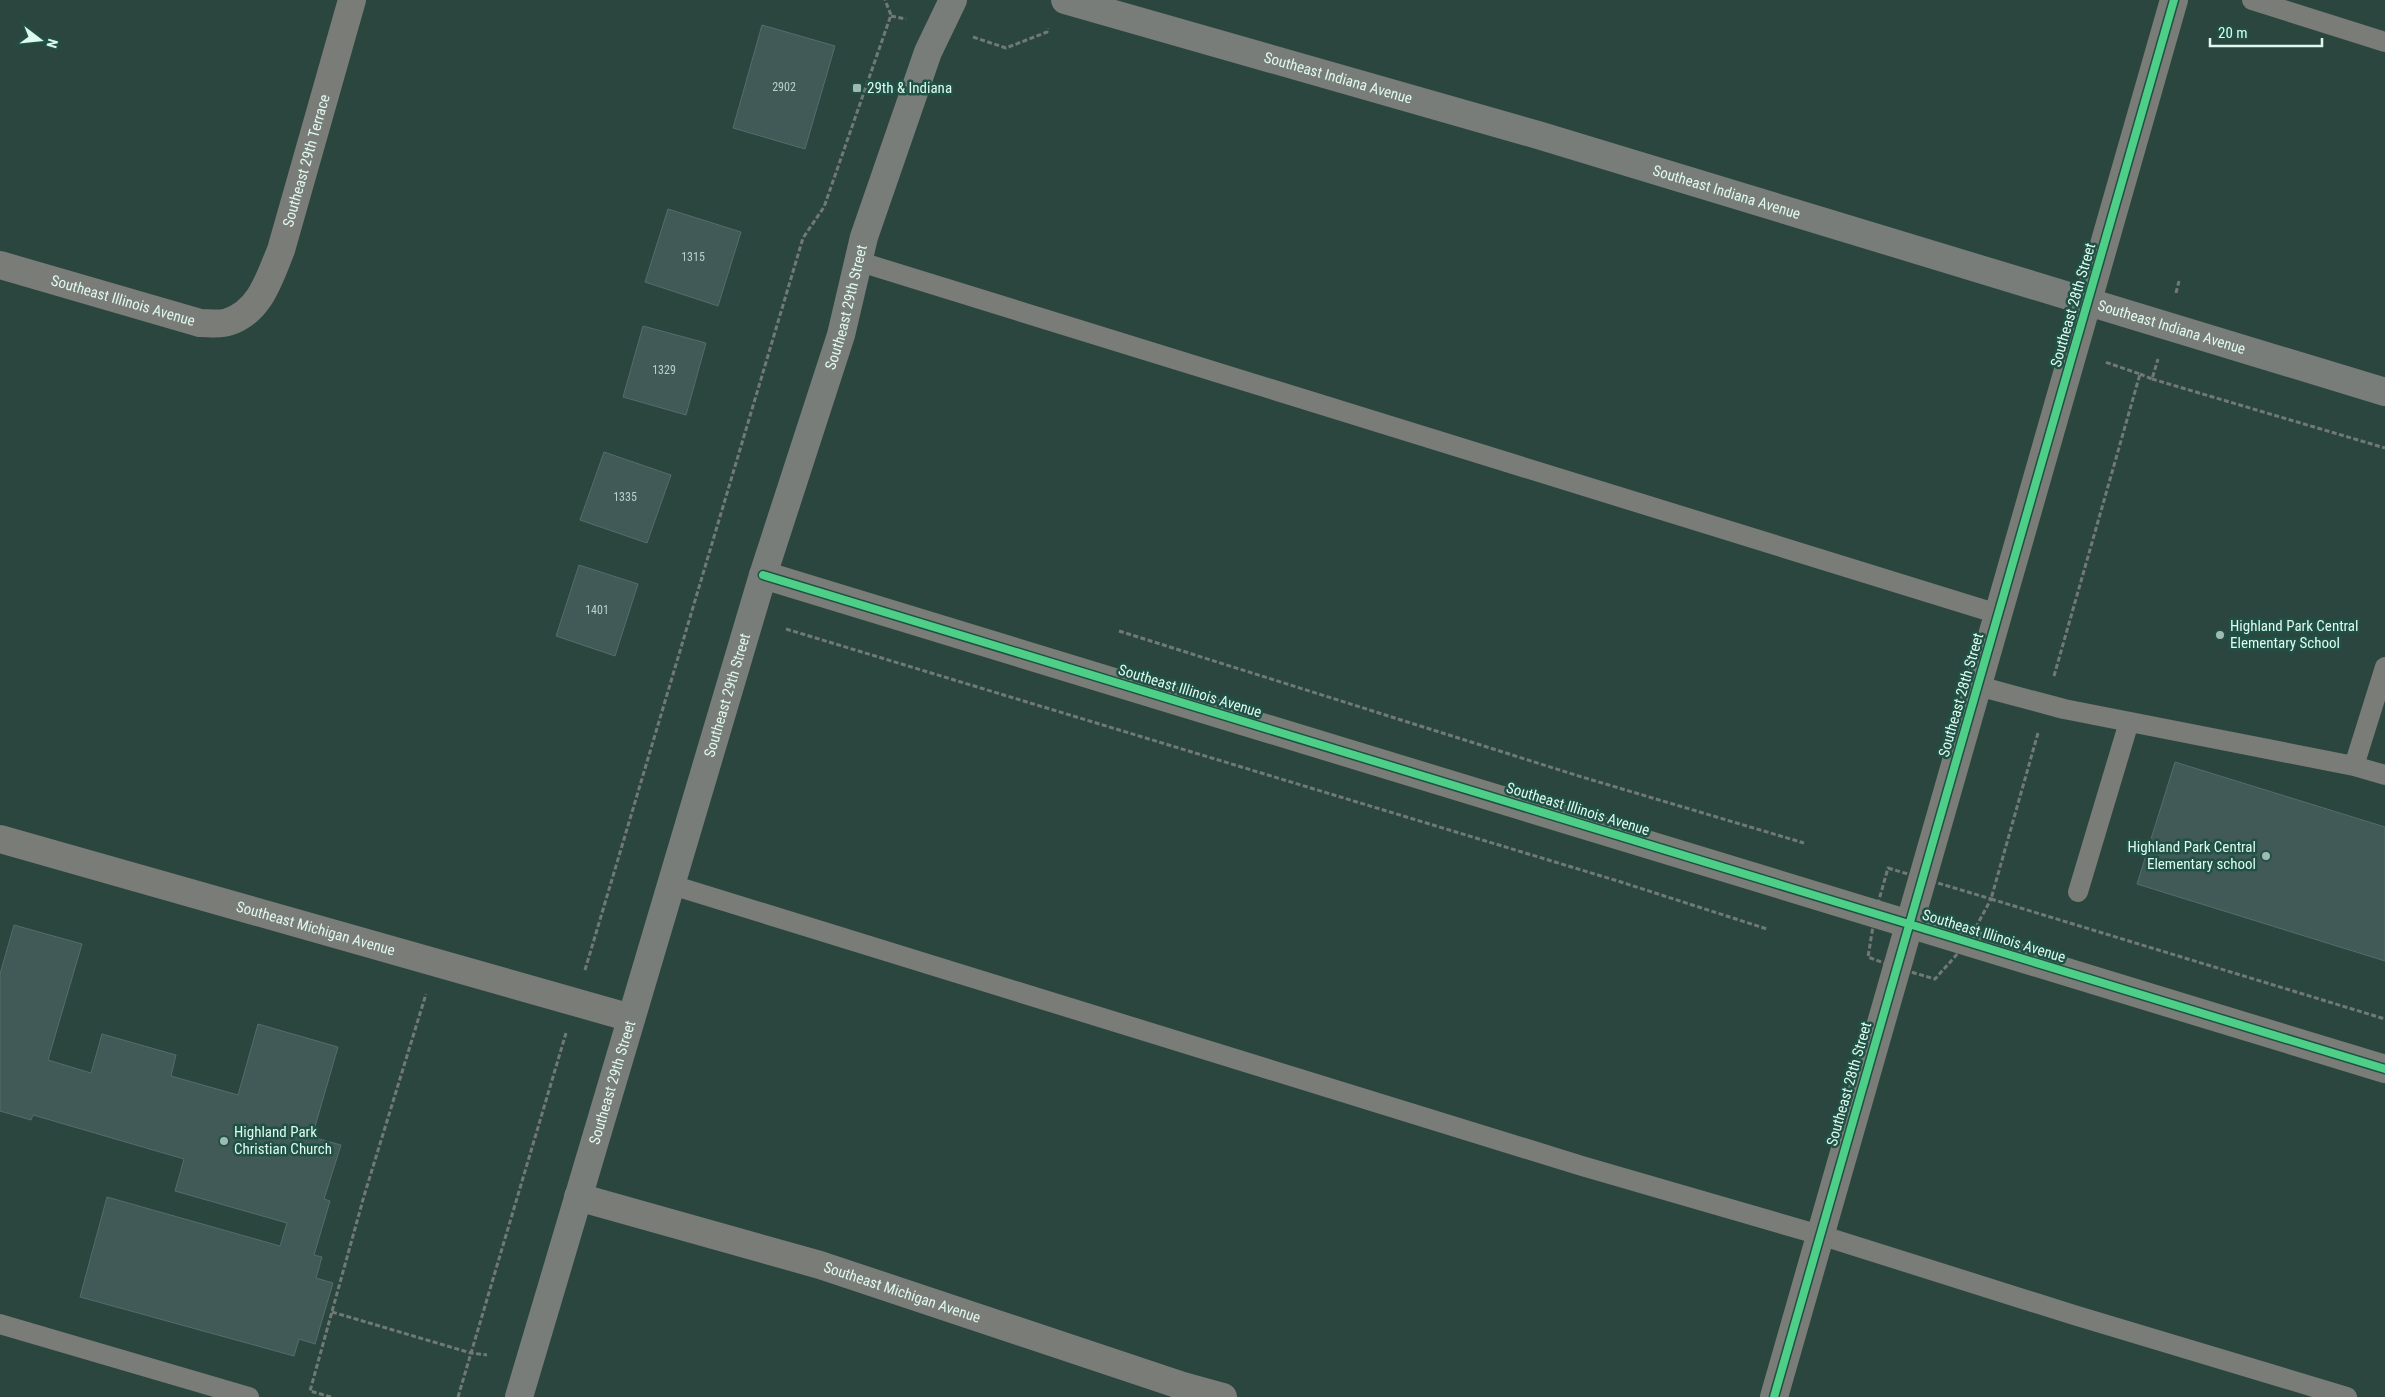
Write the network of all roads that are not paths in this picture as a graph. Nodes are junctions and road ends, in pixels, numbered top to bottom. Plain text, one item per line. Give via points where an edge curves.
1 (352, 0) edge
2 (953, 0) edge
3 (1065, 0) edge
4 (2174, 0) edge
5 (2252, 0) edge
6 (2385, 42) edge
7 (857, 261) junction
8 (0, 265) edge
9 (2088, 302) junction
10 (245, 314) joint
11 (2385, 392) edge
12 (763, 575) junction
13 (1998, 614) junction
14 (2385, 668) edge
15 (1978, 686) junction
16 (2129, 722) junction
17 (2354, 766) junction
18 (2385, 775) edge
19 (0, 839) edge
20 (672, 885) junction
21 (2078, 892) dead end
22 (1909, 925) junction
23 (631, 1018) junction
24 (2385, 1069) edge
25 (578, 1197) junction
26 (1820, 1235) junction
27 (0, 1324) edge
28 (249, 1397) edge
29 (519, 1397) edge
30 (1224, 1397) edge
31 (1774, 1397) edge
32 (2347, 1397) edge

1 - 10 street, Southeast 29th Terrace via 281,250 265,288
2 - 7 main road, Southeast 29th Street via 939,27 896,143
3 - 9 main road, Southeast Indiana Avenue via 1538,135
4 - 9 street, Southeast 28th Street
5 - 6 lane
7 - 12 main road, Southeast 29th Street via 841,335
7 - 13 lane
8 - 10 street, Southeast Illinois Avenue via 200,323 226,323
9 - 11 main road, Southeast Indiana Avenue
9 - 13 street, Southeast 28th Street
12 - 20 main road, Southeast 29th Street
12 - 22 street, Southeast Illinois Avenue
13 - 15 street, Southeast 28th Street
14 - 17 lane
15 - 16 lane
15 - 22 street, Southeast 28th Street
16 - 17 lane
16 - 21 lane
17 - 18 lane
19 - 23 street, Southeast Michigan Avenue
20 - 23 main road, Southeast 29th Street
20 - 26 lane via 1582,1166
22 - 24 street, Southeast Illinois Avenue
22 - 26 street, Southeast 28th Street
23 - 25 main road, Southeast 29th Street
25 - 29 main road, Southeast 29th Street
25 - 30 street, Southeast Michigan Avenue via 820,1265
26 - 31 street, Southeast 28th Street
26 - 32 lane
27 - 28 lane

